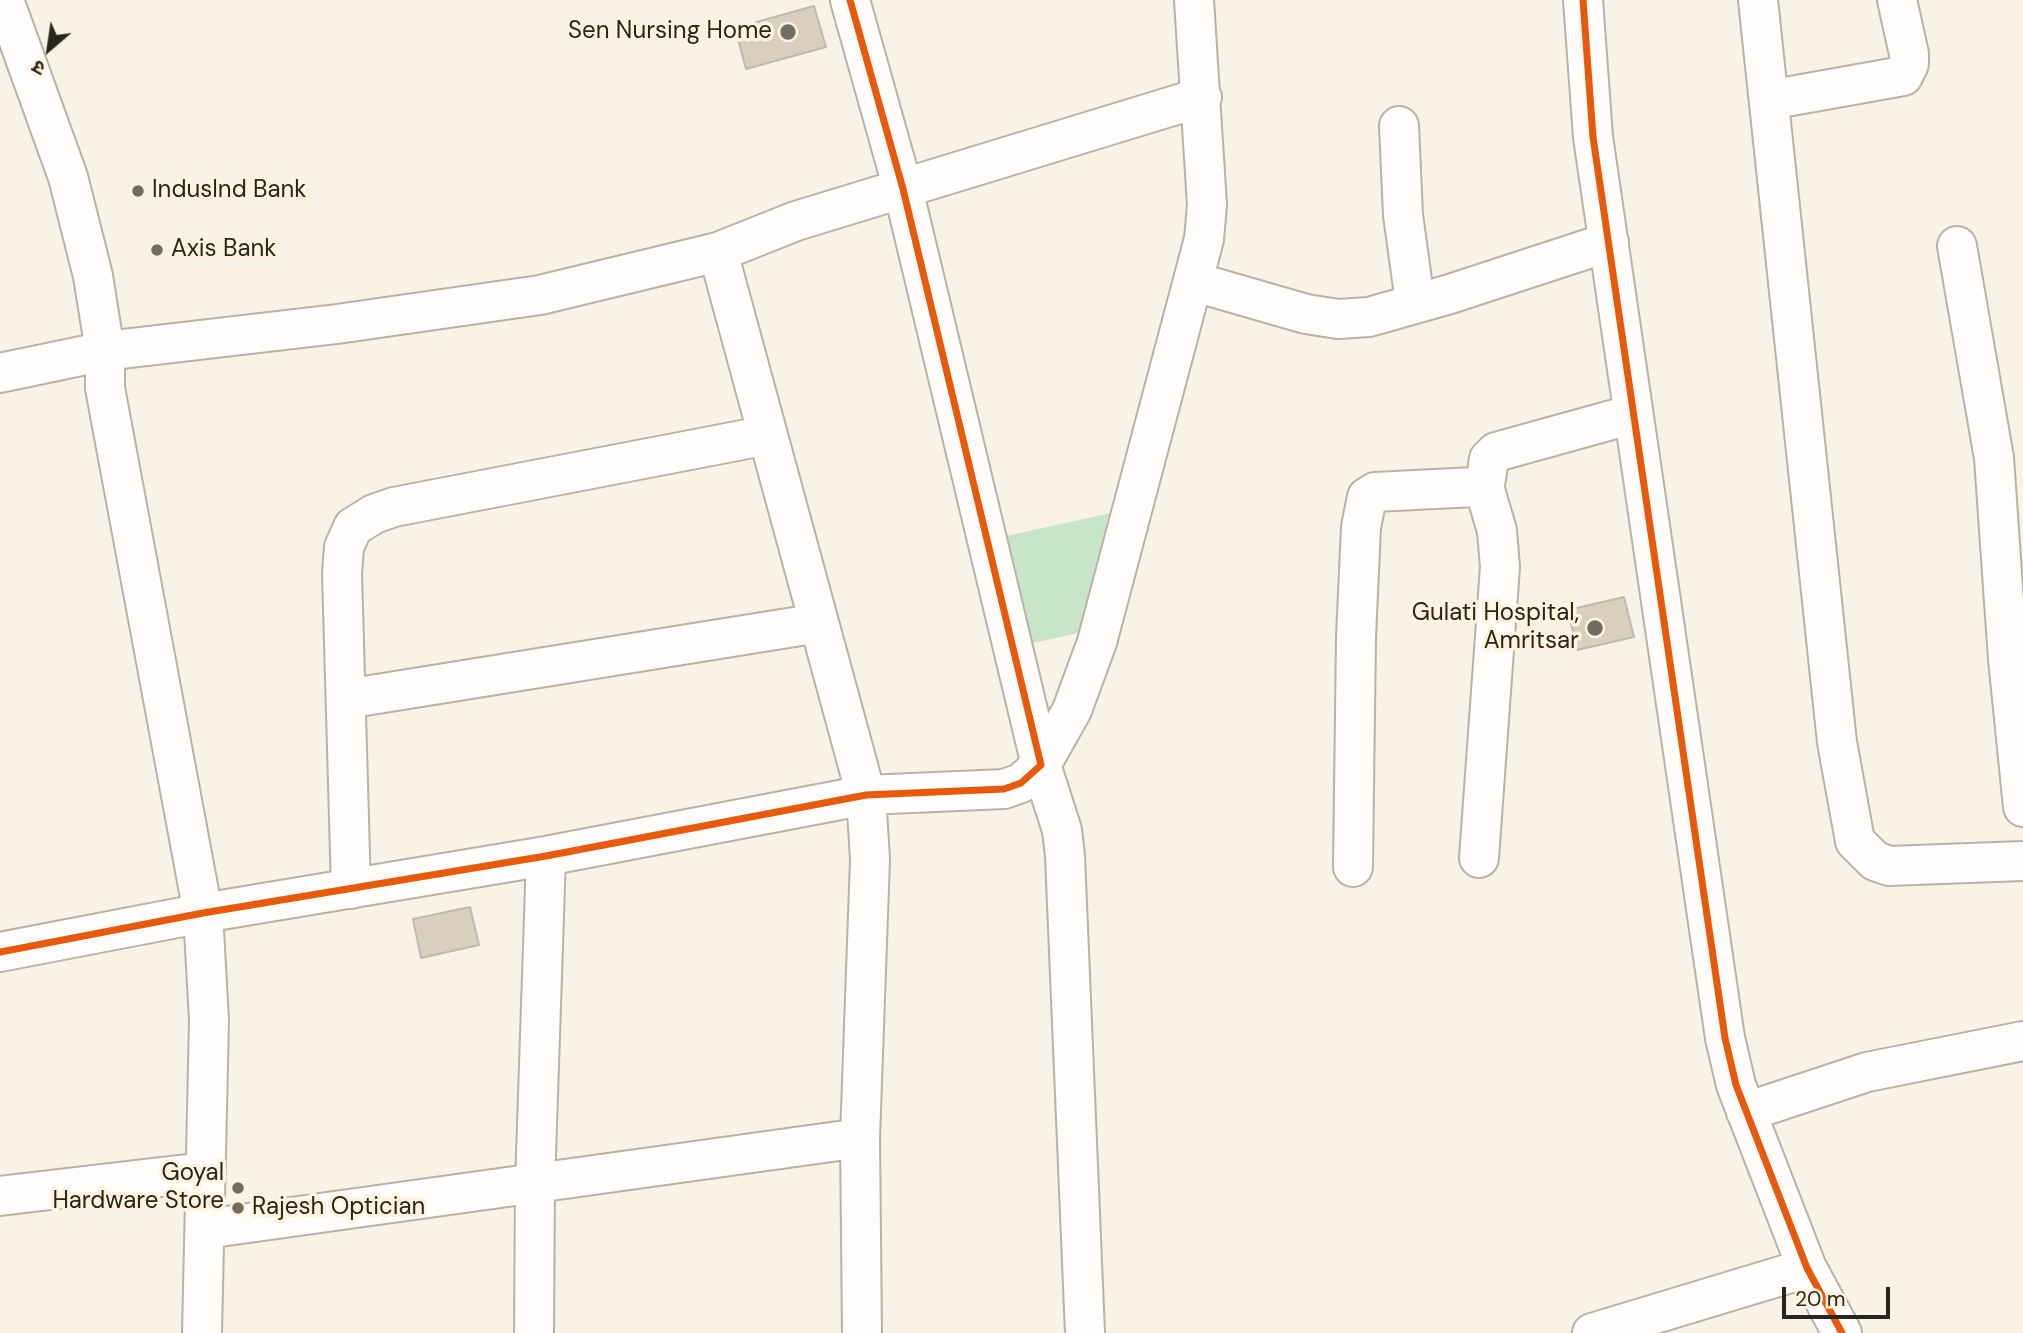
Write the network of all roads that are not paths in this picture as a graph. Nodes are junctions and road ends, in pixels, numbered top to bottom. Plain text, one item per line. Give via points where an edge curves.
1 (5, 0) edge
2 (850, 0) edge
3 (1194, 0) edge
4 (1583, 0) edge
5 (1758, 0) edge
6 (1897, 0) edge
7 (1202, 97) junction
8 (1769, 100) junction
9 (1399, 126) dead end
10 (904, 189) junction
11 (1609, 242) junction
12 (1957, 246) dead end
13 (718, 252) junction
14 (1195, 282) junction
15 (1415, 302) junction
16 (105, 351) junction
17 (0, 373) edge
18 (1633, 414) junction
19 (768, 435) junction
20 (2009, 456) edge
21 (1483, 483) junction
22 (819, 623) junction
23 (2016, 658) edge
24 (346, 699) junction
25 (1041, 765) junction
26 (866, 795) junction
27 (2023, 807) edge
28 (546, 856) junction
29 (1479, 858) dead end
30 (2023, 861) edge
31 (1353, 867) dead end
32 (351, 889) junction
33 (203, 913) junction
34 (0, 952) edge
35 (2023, 1041) edge
36 (1746, 1112) junction
37 (860, 1138) junction
38 (204, 1172) junction
39 (535, 1185) junction
40 (0, 1196) edge
41 (205, 1229) junction
42 (1807, 1268) junction
43 (202, 1333) edge
44 (534, 1333) edge
45 (862, 1333) edge
46 (1085, 1333) edge
47 (1592, 1333) edge
48 (1842, 1333) edge

1 - 16 street via 68,177 93,275
2 - 10 street
3 - 7 street
4 - 11 street via 1593,137
5 - 8 street
6 - 8 street via 1909,54 1903,76
7 - 10 street
7 - 14 street via 1207,205
8 - 30 street via 1837,742 1855,841 1875,861 1889,866
9 - 15 street
10 - 13 street via 796,221
10 - 25 street
11 - 15 street
11 - 18 street
12 - 20 street
13 - 16 street via 540,295
13 - 19 street
14 - 15 street via 1338,320 1368,317
14 - 25 street via 1097,642 1072,710
16 - 17 street
16 - 33 street via 105,388
18 - 21 street via 1496,452 1489,459
18 - 36 street via 1725,1038
19 - 22 street
19 - 24 street via 394,507 353,527 344,547
20 - 23 street
21 - 29 street via 1497,531 1500,567
21 - 31 street via 1375,492 1367,497 1361,527 1356,637
22 - 24 street
22 - 26 street
23 - 27 street
24 - 32 street
25 - 26 street via 1021,783 1004,789
25 - 46 street via 1062,830 1065,856
26 - 28 street
26 - 37 street via 870,859
28 - 32 street
28 - 39 street
32 - 33 street
33 - 34 street
33 - 38 street via 209,1020
35 - 36 street via 1867,1072
36 - 42 street
37 - 39 street
37 - 45 street
38 - 40 street
38 - 41 street
39 - 41 street
39 - 44 street
41 - 43 street
42 - 47 street
42 - 48 street

